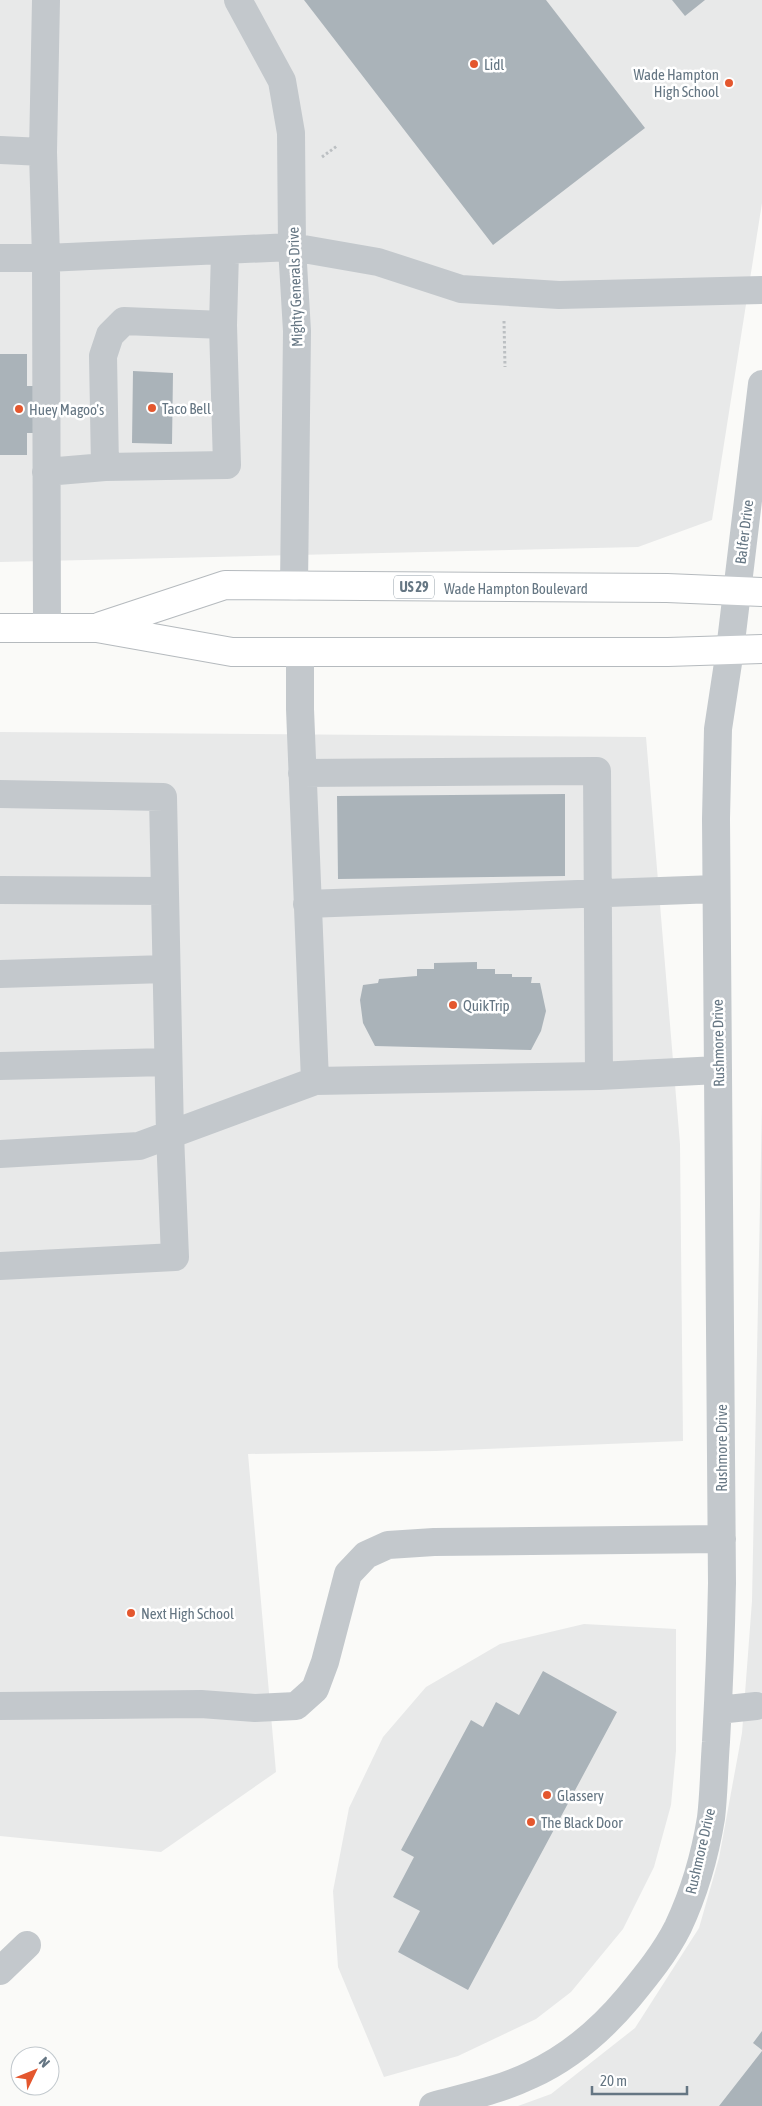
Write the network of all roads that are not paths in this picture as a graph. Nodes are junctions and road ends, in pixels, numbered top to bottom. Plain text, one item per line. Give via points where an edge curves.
1 (46, 0) edge
2 (238, 0) edge
3 (0, 150) edge
4 (42, 152) junction
5 (292, 247) junction
6 (225, 252) junction
7 (0, 258) edge
8 (46, 258) junction
9 (762, 290) edge
10 (224, 325) junction
11 (762, 384) edge
12 (758, 450) edge
13 (105, 467) junction
14 (46, 472) junction
15 (294, 586) junction
16 (750, 592) edge
17 (0, 628) edge
18 (46, 628) junction
19 (97, 628) junction
20 (762, 649) edge
21 (730, 650) junction
22 (303, 652) junction
23 (302, 773) junction
24 (0, 794) edge
25 (716, 889) junction
26 (0, 890) edge
27 (165, 891) junction
28 (598, 895) junction
29 (307, 904) junction
30 (166, 969) junction
31 (0, 974) edge
32 (168, 1062) junction
33 (0, 1066) edge
34 (718, 1070) junction
35 (599, 1076) junction
36 (314, 1081) junction
37 (170, 1134) junction
38 (0, 1154) edge
39 (0, 1266) edge
40 (722, 1538) junction
41 (760, 1705) edge
42 (0, 1706) edge
43 (718, 1710) junction
44 (27, 1946) dead end
45 (0, 1971) edge
46 (433, 2106) edge

1 - 4 street
2 - 5 street, Mighty Generals Drive via 282,81 290,133
3 - 4 street
4 - 8 street
5 - 6 street
5 - 9 street via 378,262 462,289 559,295
5 - 15 street, Mighty Generals Drive via 297,331
6 - 8 street
6 - 10 street
7 - 8 street
8 - 14 street
10 - 13 street via 124,321 110,335 103,356
10 - 13 street via 227,465
11 - 12 street, Balfer Drive
12 - 16 street, Balfer Drive
13 - 14 street
14 - 18 street
15 - 16 main road, Wade Hampton Boulevard / US 29 via 667,588
15 - 19 main road, Wade Hampton Boulevard / US 29 via 225,585
16 - 21 street, Balfer Drive
17 - 18 main road, Wade Hampton Boulevard / US 29
18 - 19 main road, Wade Hampton Boulevard / US 29
19 - 22 main road, Wade Hampton Boulevard / US 29 via 232,652
20 - 21 main road, Wade Hampton Boulevard / US 29
21 - 22 main road, Wade Hampton Boulevard / US 29
21 - 25 street, Rushmore Drive via 718,729
22 - 23 street via 300,663
23 - 28 street via 597,771
23 - 29 street
24 - 27 street via 163,796
25 - 28 street
25 - 34 street, Rushmore Drive
26 - 27 street
27 - 30 street
28 - 29 street
28 - 35 street
29 - 36 street
30 - 31 street
30 - 32 street
32 - 33 street
32 - 37 street
34 - 35 street
34 - 40 street, Rushmore Drive
35 - 36 street
36 - 37 street
37 - 38 street via 139,1146
37 - 39 street via 175,1257
40 - 42 street via 388,1545 366,1555 348,1574 315,1689 296,1706
40 - 43 street, Rushmore Drive
41 - 43 street
43 - 46 street, Rushmore Drive via 711,1818 699,1870 677,1928 650,1971 619,2009 590,2037 563,2056 532,2075 504,2086
44 - 45 street

